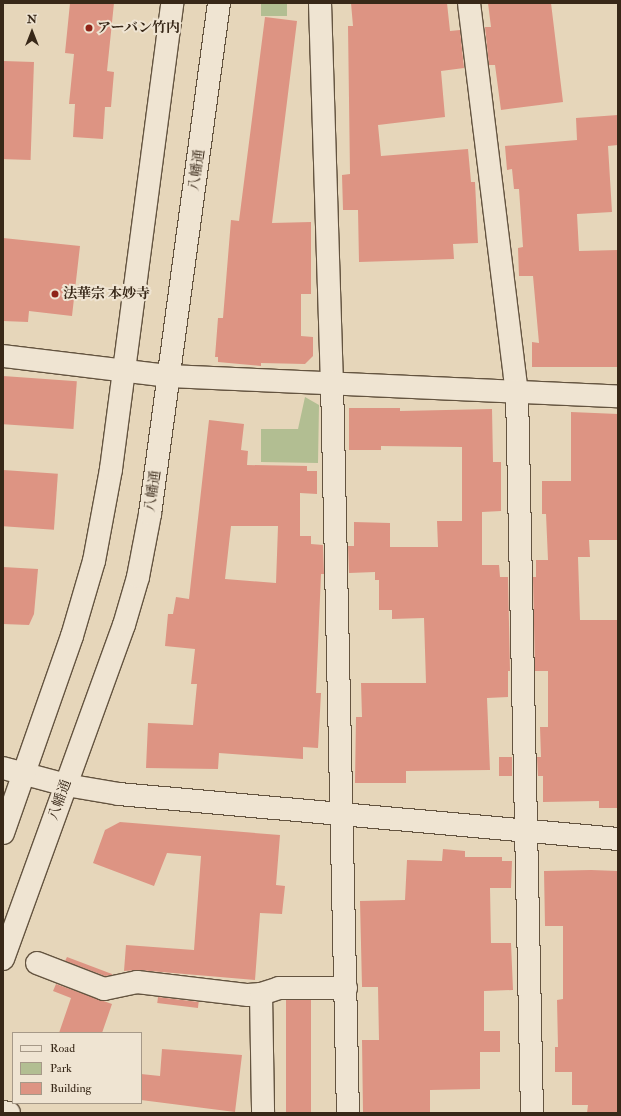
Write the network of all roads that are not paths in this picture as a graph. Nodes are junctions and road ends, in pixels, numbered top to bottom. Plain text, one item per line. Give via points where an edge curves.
1 (172, 3) edge
2 (219, 3) edge
3 (320, 3) edge
4 (469, 3) edge
5 (3, 356) edge
6 (123, 370) junction
7 (168, 376) junction
8 (332, 382) junction
9 (517, 392) junction
10 (618, 396) edge
11 (3, 768) edge
12 (25, 774) junction
13 (66, 785) junction
14 (343, 814) junction
15 (526, 830) junction
16 (3, 833) edge
17 (618, 839) edge
18 (3, 959) edge
19 (37, 962) dead end
20 (346, 988) junction
21 (261, 994) junction
22 (3, 1112) edge
23 (9, 1113) edge
24 (263, 1113) edge
25 (348, 1113) edge
26 (532, 1113) edge

1 - 6 street
2 - 7 street, 八幡通
3 - 8 street
4 - 9 street
5 - 6 street
6 - 7 street
6 - 12 street via 111,469 94,561 83,602
7 - 8 street
7 - 13 street, 八幡通 via 150,514 138,577 124,625
8 - 9 street
8 - 14 street
9 - 10 street
9 - 15 street
11 - 12 street
12 - 13 street
12 - 16 street
13 - 14 street via 118,794
13 - 18 street, 八幡通
14 - 15 street
14 - 20 street
15 - 17 street
15 - 26 street
19 - 21 street via 104,989 136,982 248,996
20 - 21 street via 279,988
20 - 25 street
21 - 24 street
22 - 23 street

